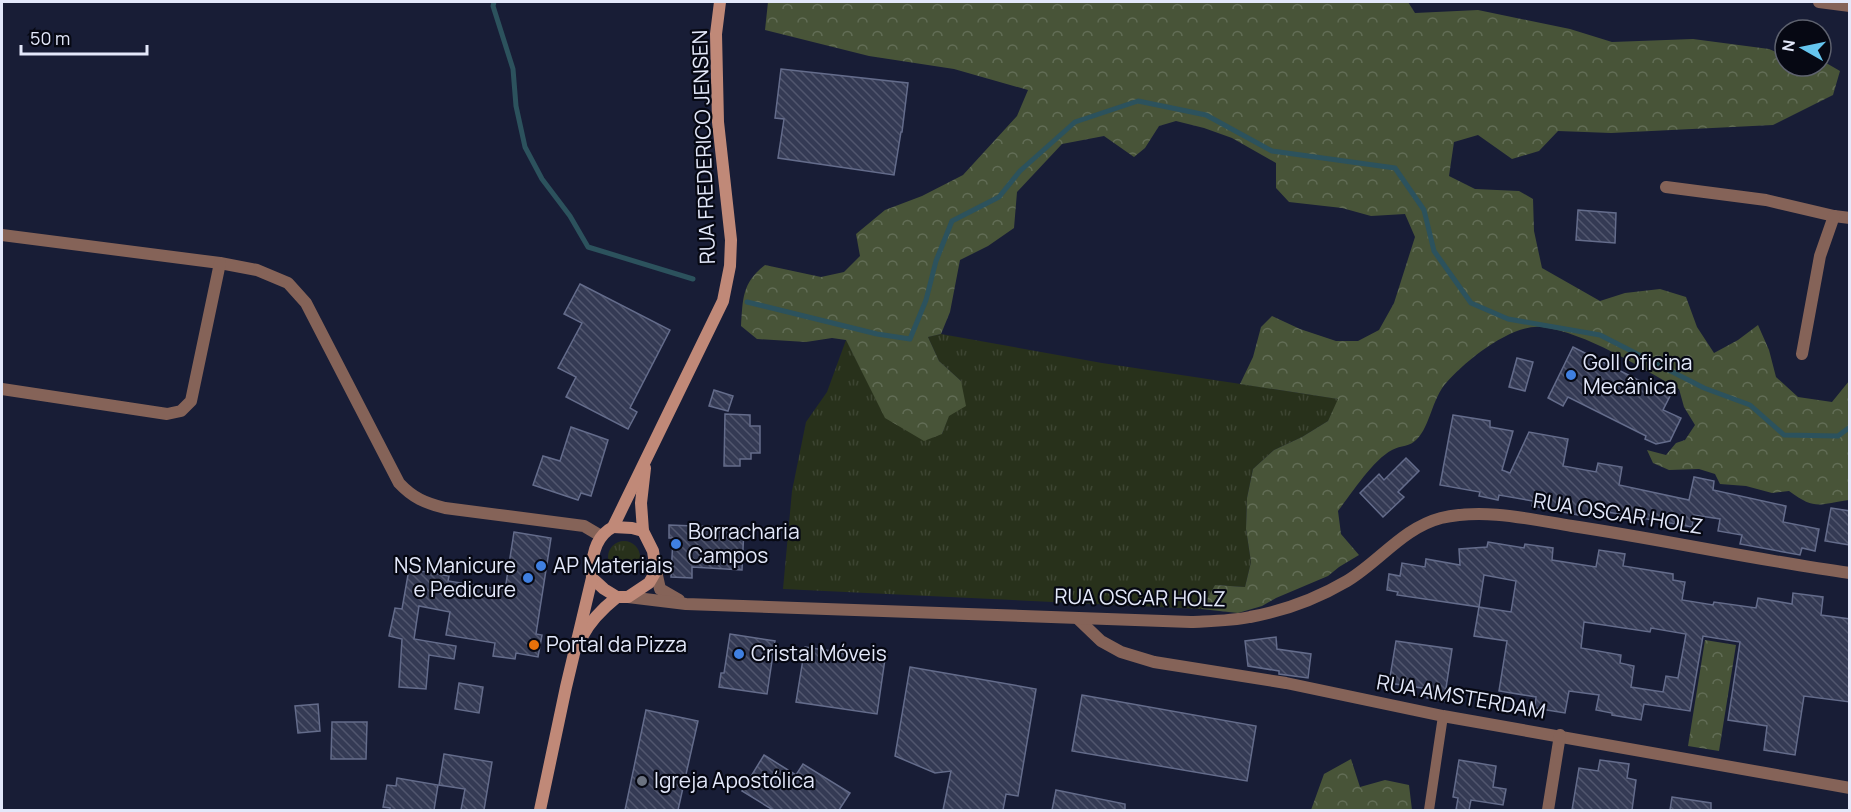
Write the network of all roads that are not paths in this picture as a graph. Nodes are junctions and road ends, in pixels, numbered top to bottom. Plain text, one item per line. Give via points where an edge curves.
1 (720, 2) edge
2 (1819, 2) edge
3 (1850, 6) edge
4 (1666, 186) dead end
5 (1834, 216) junction
6 (1850, 218) edge
7 (2, 235) edge
8 (220, 263) junction
9 (1802, 354) dead end
10 (2, 389) edge
11 (649, 452) junction
12 (613, 527) junction
13 (643, 531) junction
14 (601, 536) junction
15 (656, 571) junction
16 (1850, 573) edge
17 (592, 578) junction
18 (622, 597) junction
19 (686, 603) junction
20 (1077, 618) junction
21 (573, 655) junction
22 (1443, 716) junction
23 (1560, 735) junction
24 (1850, 788) edge
25 (540, 810) edge
26 (1429, 810) edge
27 (1548, 810) edge

1 - 11 main road, RUA FREDERICO JENSEN via 717,89 730,266 723,301
2 - 3 street
4 - 5 street via 1766,200
5 - 6 street
5 - 9 street via 1820,256
7 - 8 street
8 - 10 street via 191,401 181,411 167,414
8 - 14 street via 257,270 288,283 306,303 399,483 410,494 445,508 584,526
11 - 12 main road, RUA FREDERICO JENSEN
11 - 13 main road, RUA FREDERICO JENSEN via 641,503
12 - 13 main road
12 - 14 main road, RUA FREDERICO JENSEN
13 - 15 main road, RUA FREDERICO JENSEN via 653,551
14 - 17 main road via 593,553
15 - 18 main road via 649,583
15 - 19 street, RUA OSCAR HOLZ via 660,589
16 - 20 street, RUA OSCAR HOLZ via 1585,528 1465,514 1428,522 1347,581 1305,601 1260,615 1191,622
17 - 18 main road
17 - 21 main road
18 - 19 street, RUA OSCAR HOLZ
18 - 21 main road via 602,609 587,627
19 - 20 street, RUA OSCAR HOLZ
20 - 22 street, RUA AMSTERDAM via 1101,641 1120,652 1154,662 1287,683
21 - 25 main road
22 - 23 street, RUA AMSTERDAM
22 - 26 lane
23 - 24 street, RUA AMSTERDAM
23 - 27 street

